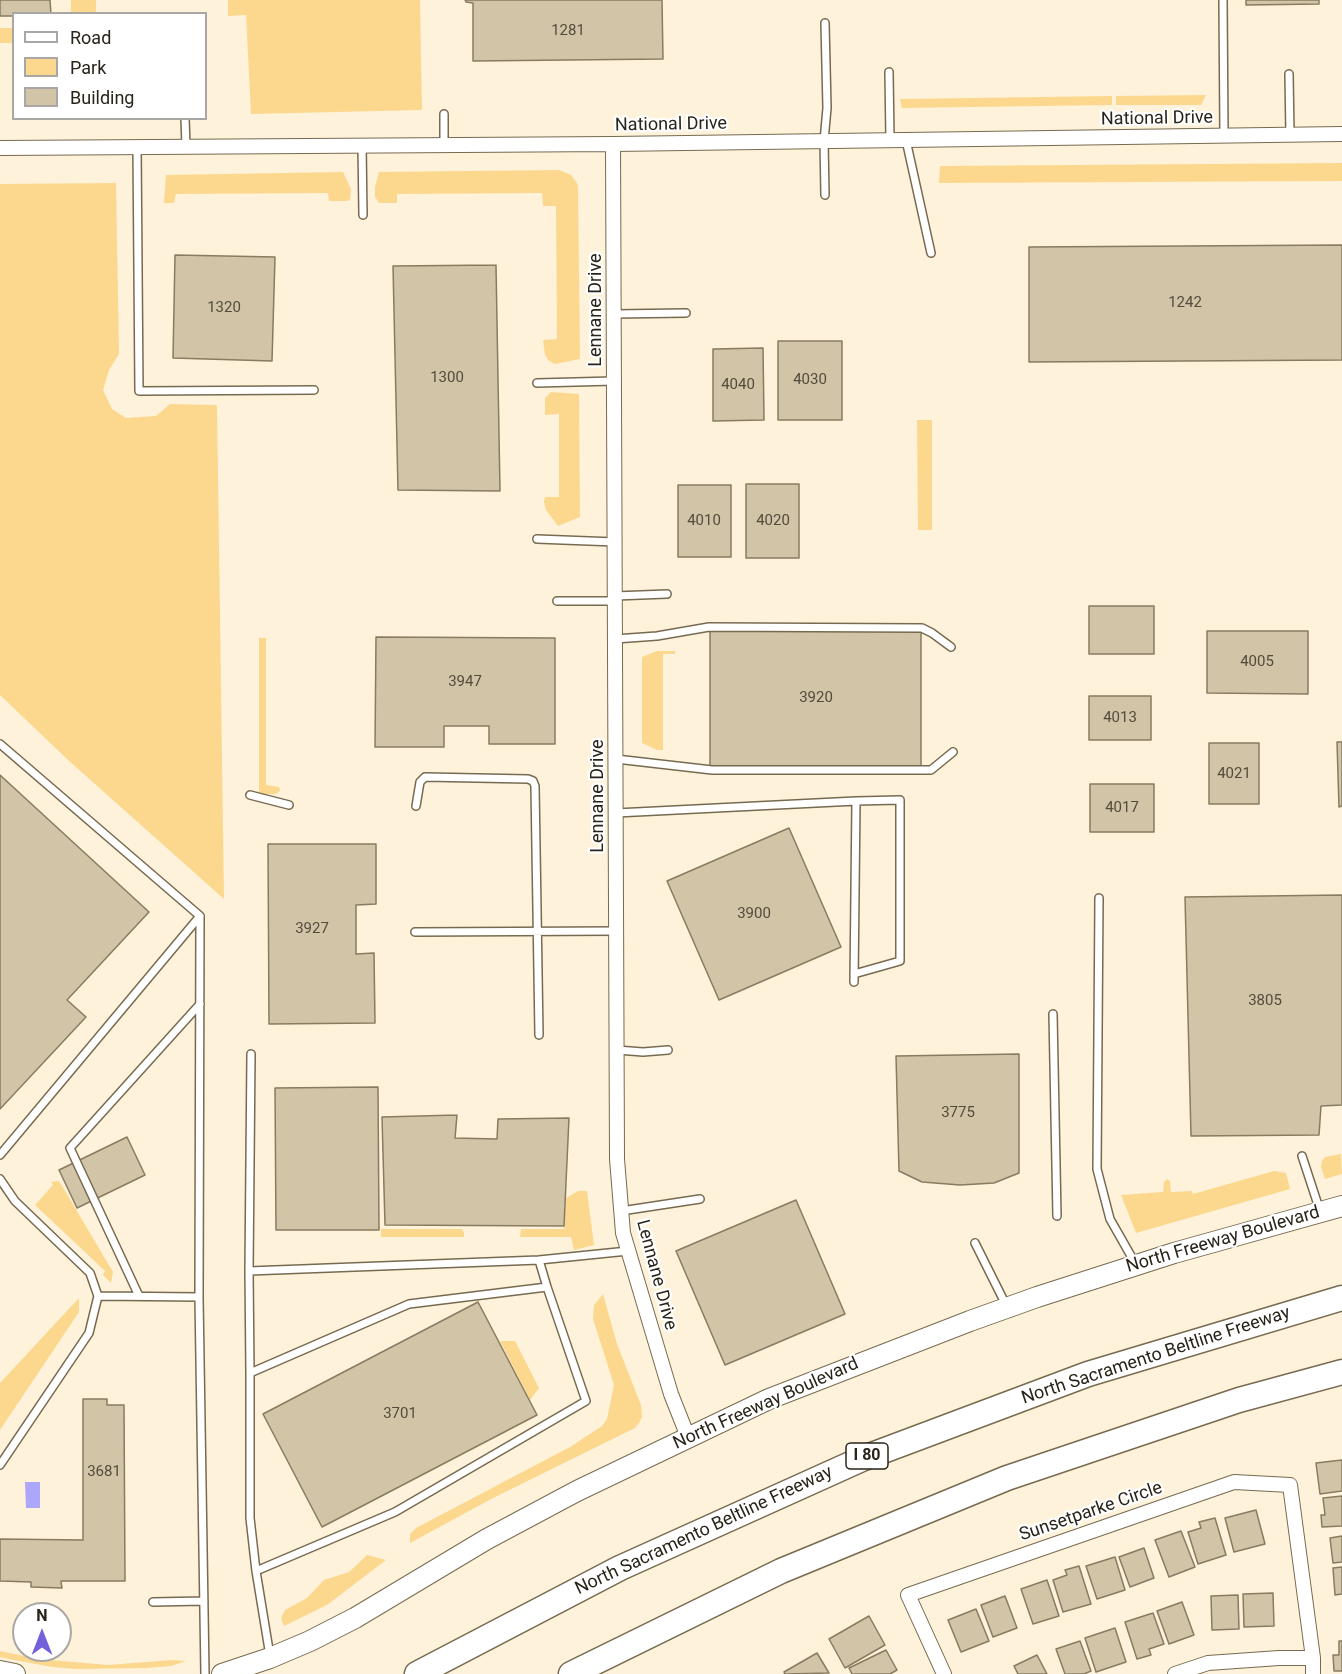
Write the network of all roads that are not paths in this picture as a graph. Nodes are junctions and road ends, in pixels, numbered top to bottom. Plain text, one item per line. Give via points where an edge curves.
1 (1224, 0) edge
2 (825, 23) dead end
3 (889, 72) dead end
4 (1289, 74) dead end
5 (444, 114) dead end
6 (185, 120) edge
7 (1342, 134) edge
8 (1290, 135) junction
9 (1224, 136) junction
10 (890, 140) junction
11 (906, 140) junction
12 (824, 141) junction
13 (613, 144) junction
14 (444, 145) junction
15 (362, 146) junction
16 (137, 147) junction
17 (186, 147) junction
18 (0, 148) edge
19 (825, 195) dead end
20 (363, 215) dead end
21 (931, 253) dead end
22 (686, 313) dead end
23 (614, 314) junction
24 (614, 381) junction
25 (537, 382) dead end
26 (314, 390) dead end
27 (537, 539) dead end
28 (615, 542) junction
29 (667, 594) dead end
30 (615, 598) junction
31 (557, 601) dead end
32 (615, 639) junction
33 (951, 647) dead end
34 (0, 744) edge
35 (953, 752) dead end
36 (616, 759) junction
37 (250, 795) dead end
38 (855, 801) junction
39 (289, 805) dead end
40 (416, 806) dead end
41 (616, 813) junction
42 (1099, 898) dead end
43 (201, 916) junction
44 (415, 932) dead end
45 (537, 932) junction
46 (616, 932) junction
47 (200, 1003) junction
48 (1053, 1014) dead end
49 (539, 1035) dead end
50 (617, 1050) junction
51 (668, 1050) dead end
52 (251, 1054) dead end
53 (0, 1155) edge
54 (1302, 1156) dead end
55 (0, 1179) edge
56 (700, 1199) dead end
57 (1342, 1206) edge
58 (621, 1211) junction
59 (1320, 1211) junction
60 (1057, 1216) dead end
61 (975, 1243) dead end
62 (628, 1251) junction
63 (539, 1260) junction
64 (1136, 1265) junction
65 (249, 1271) junction
66 (547, 1287) junction
67 (98, 1296) junction
68 (139, 1296) junction
69 (199, 1297) junction
70 (1342, 1298) edge
71 (1007, 1308) junction
72 (1342, 1372) edge
73 (250, 1373) junction
74 (688, 1437) junction
75 (0, 1465) edge
76 (256, 1571) junction
77 (204, 1601) junction
78 (153, 1602) dead end
79 (270, 1658) junction
80 (1313, 1658) junction
81 (0, 1671) edge
82 (15, 1674) edge
83 (205, 1674) edge
84 (222, 1674) edge
85 (417, 1674) edge
86 (571, 1674) edge
87 (944, 1674) edge
88 (1175, 1674) edge
89 (1313, 1674) edge

1 - 9 lane
2 - 12 lane
3 - 10 lane
4 - 8 lane
5 - 14 lane
6 - 17 lane
7 - 8 street, National Drive
8 - 9 street, National Drive
9 - 11 street, National Drive
10 - 11 street, National Drive
10 - 12 street, National Drive
11 - 21 lane
12 - 13 street, National Drive
12 - 19 lane
13 - 14 street, National Drive
13 - 23 street, Lennane Drive
14 - 15 street, National Drive
15 - 17 street, National Drive
15 - 20 lane
16 - 17 street, National Drive
16 - 18 street, National Drive
16 - 26 lane via 139,391
22 - 23 lane
23 - 24 street, Lennane Drive
24 - 25 lane
24 - 28 street, Lennane Drive
27 - 28 lane
28 - 30 street, Lennane Drive
29 - 30 lane
30 - 31 lane
30 - 32 street, Lennane Drive
32 - 33 lane via 709,627 922,628
32 - 36 street, Lennane Drive
34 - 43 lane
35 - 36 lane via 932,770 712,771
36 - 41 street, Lennane Drive
37 - 39 lane
38 - 38 lane via 900,800 900,961 854,978
38 - 41 lane
40 - 45 lane via 420,782 425,777 533,781
41 - 46 street, Lennane Drive
42 - 64 lane via 1097,1169 1110,1220
43 - 47 lane
43 - 53 lane
44 - 45 lane
45 - 46 lane
45 - 49 lane
46 - 50 street, Lennane Drive
47 - 68 lane via 70,1148
47 - 69 lane
48 - 60 lane
50 - 51 lane
50 - 58 street, Lennane Drive
52 - 65 lane
54 - 59 lane
55 - 67 lane via 15,1201 90,1273
56 - 58 lane
57 - 59 street, North Freeway Boulevard
58 - 62 street, Lennane Drive
59 - 64 street, North Freeway Boulevard
61 - 71 lane
62 - 63 lane
62 - 74 street, Lennane Drive
63 - 65 lane
63 - 66 lane
64 - 71 street, North Freeway Boulevard
65 - 73 lane
66 - 73 lane via 408,1304
66 - 76 lane via 586,1401 395,1512
67 - 68 lane
67 - 75 lane via 89,1333
68 - 69 lane
69 - 77 lane
70 - 85 highway, North Sacramento Beltline Freeway / I 80 via 1088,1374 864,1458 620,1568
71 - 74 street, North Freeway Boulevard via 769,1399
72 - 86 highway via 1239,1400 1007,1478 781,1571
73 - 76 lane via 250,1518
74 - 79 street, North Freeway Boulevard via 517,1523 355,1618
76 - 79 lane
77 - 78 lane
77 - 83 lane
79 - 84 street, North Freeway Boulevard
80 - 87 street, Sunsetparke Circle via 1290,1485 1234,1482 908,1595
80 - 88 street via 1208,1663
80 - 89 street
81 - 82 street

